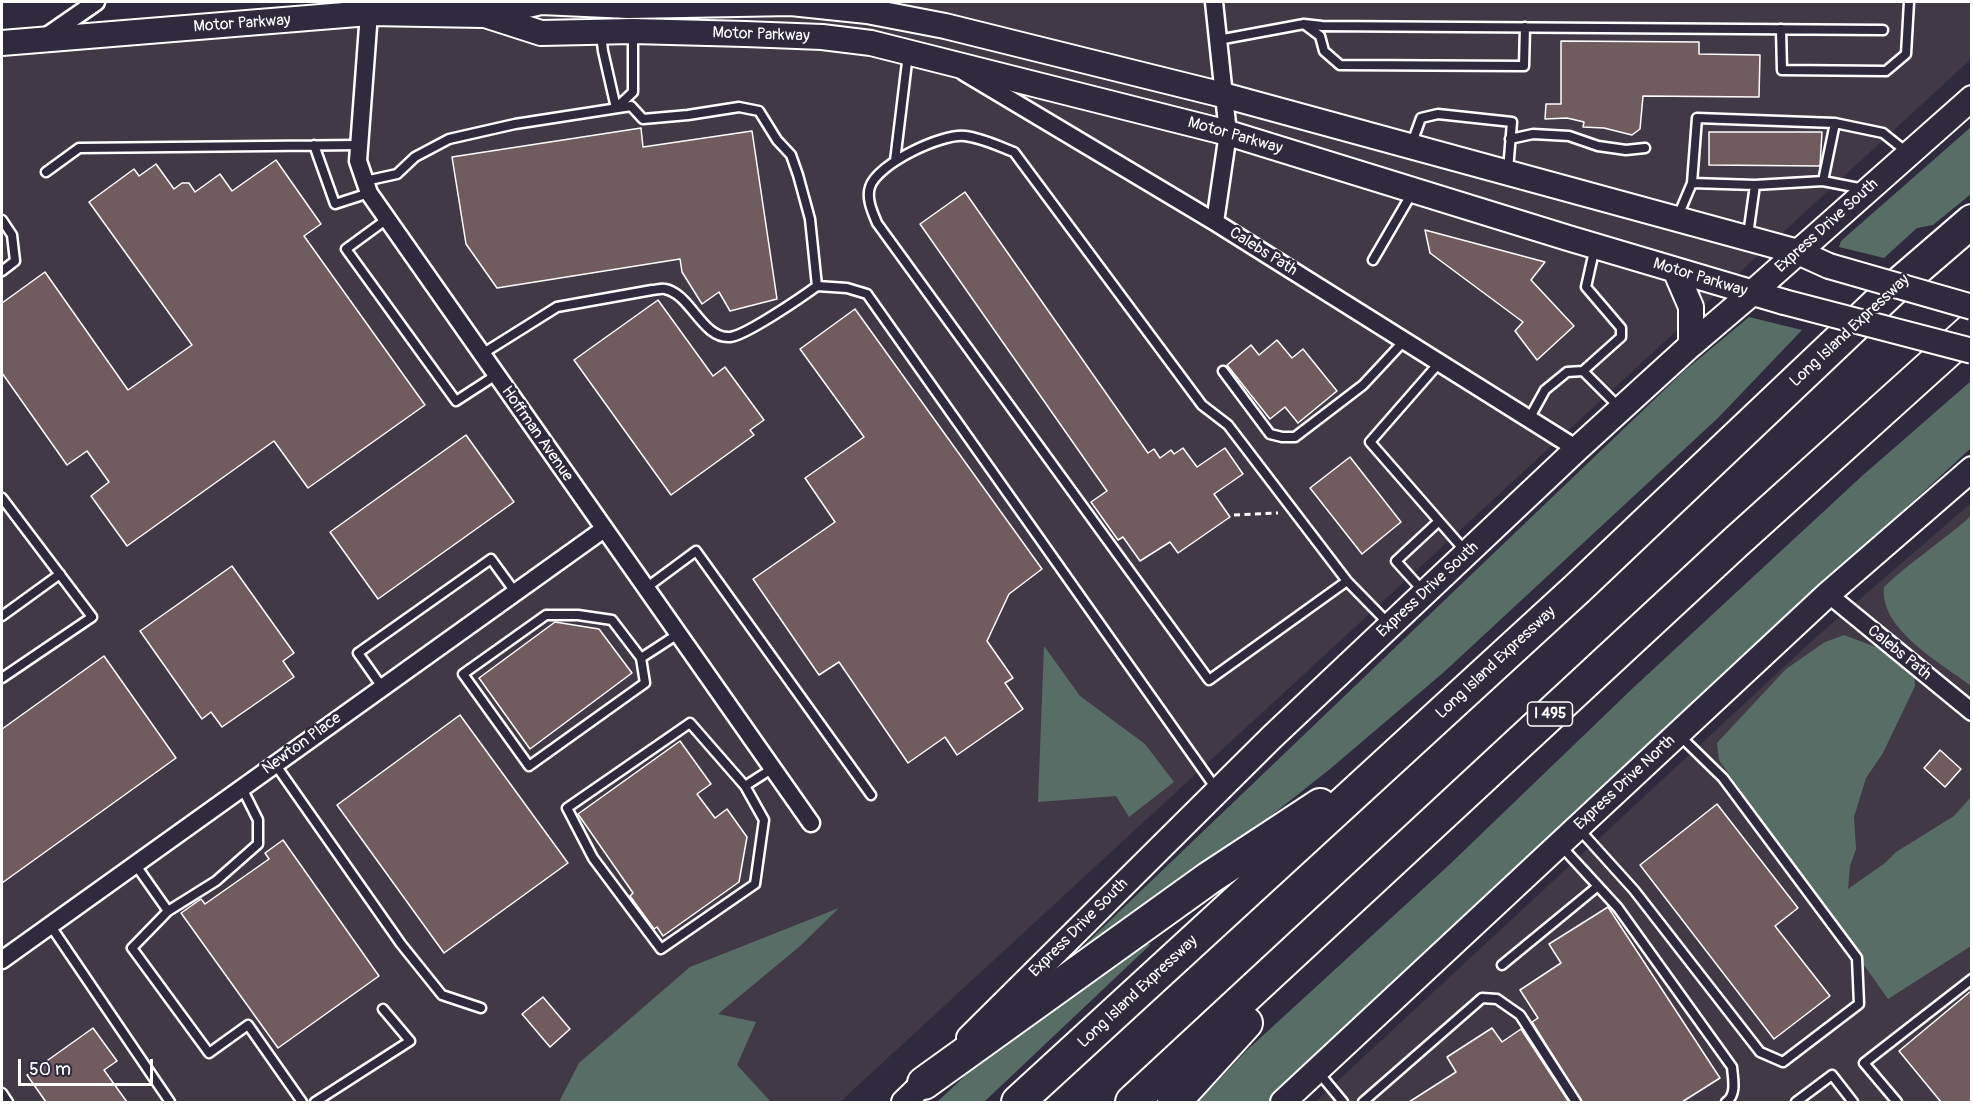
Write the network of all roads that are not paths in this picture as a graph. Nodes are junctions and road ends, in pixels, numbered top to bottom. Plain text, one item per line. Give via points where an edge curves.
1 (96, 2) edge
2 (790, 2) edge
3 (898, 2) edge
4 (1214, 2) edge
5 (1909, 2) edge
6 (638, 4) edge
7 (369, 13) junction
8 (483, 15) junction
9 (1304, 24) junction
10 (945, 26) junction
11 (1525, 27) junction
12 (1781, 29) junction
13 (1883, 30) dead end
14 (633, 31) junction
15 (601, 32) junction
16 (822, 37) junction
17 (43, 39) junction
18 (1218, 40) junction
19 (2, 43) edge
20 (908, 53) junction
21 (945, 61) junction
22 (1223, 95) junction
23 (1971, 98) edge
24 (616, 108) junction
25 (1835, 123) junction
26 (1228, 133) junction
27 (1510, 139) junction
28 (314, 145) junction
29 (360, 145) junction
30 (1411, 147) junction
31 (1645, 148) dead end
32 (1909, 154) junction
33 (895, 161) junction
34 (46, 172) dead end
35 (1508, 173) junction
36 (1823, 181) junction
37 (1692, 183) junction
38 (1755, 185) junction
39 (367, 187) junction
40 (1414, 190) junction
41 (1868, 190) junction
42 (387, 219) junction
43 (2, 220) edge
44 (1677, 220) junction
45 (1971, 221) edge
46 (1215, 222) junction
47 (1748, 238) junction
48 (1595, 246) junction
49 (1798, 252) junction
50 (1372, 260) dead end
51 (1675, 270) junction
52 (2, 271) edge
53 (817, 286) junction
54 (1752, 293) junction
55 (1971, 307) edge
56 (1971, 329) edge
57 (1404, 341) junction
58 (1691, 345) junction
59 (1971, 351) edge
60 (482, 354) junction
61 (1439, 363) junction
62 (1583, 371) junction
63 (1223, 372) dead end
64 (496, 375) junction
65 (1621, 409) junction
66 (1529, 419) junction
67 (1577, 449) junction
68 (1971, 469) edge
69 (2, 498) edge
70 (1439, 521) junction
71 (604, 529) junction
72 (1467, 553) junction
73 (60, 574) junction
74 (1347, 581) junction
75 (646, 588) junction
76 (515, 592) junction
77 (1426, 593) junction
78 (1827, 594) junction
79 (2, 616) edge
80 (1391, 626) junction
81 (678, 634) junction
82 (641, 658) junction
83 (2, 678) edge
84 (382, 687) junction
85 (1971, 712) edge
86 (1678, 734) junction
87 (1508, 753) junction
88 (275, 764) junction
89 (773, 768) junction
90 (1377, 772) junction
91 (745, 786) junction
92 (242, 788) junction
93 (1217, 790) junction
94 (871, 795) dead end
95 (811, 823) dead end
96 (1577, 827) junction
97 (1559, 844) junction
98 (135, 864) junction
99 (1598, 886) junction
100 (168, 911) junction
101 (50, 924) junction
102 (2, 960) edge
103 (1502, 965) dead end
104 (1971, 979) edge
105 (382, 1008) dead end
106 (481, 1008) dead end
107 (1317, 1070) junction
108 (2, 1093) edge
109 (914, 1093) edge
110 (8, 1102) edge
111 (170, 1102) edge
112 (303, 1102) edge
113 (315, 1102) edge
114 (1018, 1102) edge
115 (1132, 1102) edge
116 (1174, 1102) edge
117 (1283, 1102) edge
118 (1343, 1102) edge
119 (1363, 1102) edge
120 (1576, 1102) edge
121 (1726, 1102) edge
122 (1796, 1102) edge
123 (1853, 1102) edge
124 (1897, 1102) edge

1 - 17 street
2 - 6 main road, Motor Parkway
2 - 10 main road, Motor Parkway
2 - 16 main road
3 - 10 main road
4 - 18 street
5 - 12 lane via 1906,54 1886,71 1782,70
6 - 8 main road, Motor Parkway via 541,2
7 - 8 main road, Motor Parkway
7 - 17 main road, Motor Parkway
7 - 29 street, Hoffman Avenue
8 - 15 main road, Motor Parkway via 541,33
9 - 11 lane
9 - 11 lane via 1320,36 1324,51 1340,65 1524,66
9 - 18 lane
10 - 22 main road, Motor Parkway
11 - 12 lane
12 - 13 lane
14 - 15 main road, Motor Parkway
14 - 16 main road, Motor Parkway
14 - 24 lane via 633,92
15 - 24 lane
16 - 20 main road, Motor Parkway via 871,43
17 - 19 main road, Motor Parkway
18 - 22 street
20 - 21 main road, Motor Parkway
20 - 33 lane
21 - 26 main road, Motor Parkway
21 - 46 street, Calebs Path
22 - 26 street
22 - 30 main road, Motor Parkway
23 - 32 main road, Express Drive South
24 - 39 lane via 449,139 415,157 397,174
24 - 53 lane via 631,106 643,118 739,107 759,111 791,155 798,175 810,219
25 - 32 lane via 1883,133
25 - 36 lane
25 - 37 lane via 1696,118
26 - 40 main road, Motor Parkway
26 - 46 street
27 - 30 lane via 1512,122 1438,114 1421,118
27 - 31 lane via 1533,134 1569,136 1598,146
27 - 35 lane
28 - 29 lane
28 - 34 lane via 79,148
28 - 39 lane via 335,204
29 - 39 street, Hoffman Avenue via 358,161
30 - 35 main road, Motor Parkway
32 - 41 main road, Express Drive South
33 - 74 lane via 944,138 963,136 1014,152 1202,405 1228,425
33 - 74 lane via 876,176 869,189 877,223 1209,680
35 - 44 main road, Motor Parkway
36 - 38 lane
36 - 41 lane
37 - 38 lane
37 - 44 lane
38 - 47 lane
39 - 42 street, Hoffman Avenue
40 - 48 main road, Motor Parkway
40 - 50 lane
41 - 49 main road, Express Drive South
42 - 60 street, Hoffman Avenue
42 - 64 lane via 346,249 456,401
43 - 52 lane via 12,235 15,261
44 - 47 main road, Motor Parkway
45 - 90 highway, Long Island Expressway via 1892,290 1578,588
46 - 57 street, Calebs Path
47 - 49 main road, Motor Parkway
48 - 51 main road, Motor Parkway
48 - 62 lane via 1586,287 1621,328 1621,337
49 - 54 main road, Express Drive South
49 - 55 main road, Motor Parkway, bridge via 1829,266
51 - 54 main road, Motor Parkway
51 - 58 main road via 1692,307
53 - 60 lane via 731,337 715,334 678,295 665,288 557,307
53 - 93 lane via 867,294
54 - 58 main road, Express Drive South
54 - 59 main road, Motor Parkway, bridge
56 - 87 highway, I 495
57 - 61 street, Calebs Path
57 - 63 lane via 1363,385 1295,437 1270,434
58 - 65 main road, Express Drive South
60 - 64 street, Hoffman Avenue
61 - 66 street, Calebs Path
61 - 70 lane via 1370,442
62 - 65 lane
62 - 66 lane via 1567,372 1545,390
64 - 71 street, Hoffman Avenue
65 - 67 main road, Express Drive South
66 - 67 street, Calebs Path
67 - 72 main road, Express Drive South
68 - 78 main road, Express Drive North
69 - 73 lane
70 - 72 lane
70 - 77 lane via 1396,561
71 - 75 street, Hoffman Avenue
71 - 76 street, Newton Place
72 - 77 main road, Express Drive South
73 - 79 lane
73 - 83 lane via 93,616
74 - 80 lane
75 - 81 street, Hoffman Avenue
75 - 94 lane via 696,551
76 - 84 street, Newton Place
76 - 84 lane via 491,559 358,653
77 - 80 main road, Express Drive South
78 - 85 street, Calebs Path
78 - 86 main road, Express Drive North
80 - 93 main road, Express Drive South
81 - 82 lane
81 - 89 street, Hoffman Avenue
82 - 82 lane via 645,683 529,766 463,674 546,615 612,620
84 - 88 street, Newton Place
86 - 96 main road, Express Drive North
86 - 96 lane via 1723,777 1857,958 1859,1004 1783,1062 1760,1052 1634,890
87 - 115 highway, I 495
87 - 116 highway via 1228,1041
88 - 92 street, Newton Place
88 - 106 lane via 401,944 442,995
89 - 91 lane
89 - 95 street, Hoffman Avenue
90 - 109 highway via 1304,814 1209,878
90 - 114 highway, Long Island Expressway
91 - 91 lane via 764,820 755,884 661,949 594,858 567,808 690,723
92 - 98 street, Newton Place
92 - 100 lane via 258,820 258,844 216,880
93 - 109 main road, Express Drive South
96 - 97 main road, Express Drive North
97 - 99 lane
97 - 107 main road, Express Drive North
98 - 100 lane
98 - 101 street, Newton Place
99 - 103 lane
99 - 121 lane via 1622,912 1732,1067 1733,1092
100 - 112 lane via 132,948 208,1053 248,1025
101 - 102 street, Newton Place
101 - 111 lane
104 - 124 lane via 1864,1063
105 - 113 lane via 410,1041
107 - 117 main road, Express Drive North
107 - 118 lane
108 - 110 lane
119 - 120 lane via 1482,998 1497,999 1520,1015
122 - 123 lane via 1832,1075

